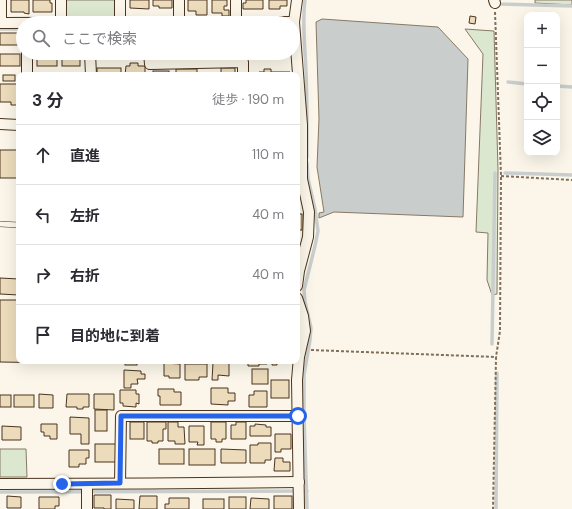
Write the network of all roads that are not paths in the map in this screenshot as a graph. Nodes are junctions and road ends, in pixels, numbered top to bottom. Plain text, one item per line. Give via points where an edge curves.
1 (1, 0) edge
2 (61, 0) edge
3 (120, 0) edge
4 (179, 0) edge
5 (236, 0) edge
6 (297, 0) edge
7 (61, 16) edge
8 (120, 16) edge
9 (179, 16) edge
10 (236, 16) edge
11 (296, 16) edge
12 (1, 23) edge
13 (16, 23) edge
14 (27, 60) edge
15 (90, 60) edge
16 (150, 60) edge
17 (296, 60) edge
18 (27, 72) edge
19 (91, 72) edge
20 (243, 72) edge
21 (297, 72) edge
22 (0, 124) edge
23 (16, 124) edge
24 (300, 142) edge
25 (0, 224) edge
26 (16, 225) edge
27 (300, 267) edge
28 (300, 307) edge
29 (300, 353) edge
30 (298, 364) edge
31 (298, 416) junction
32 (120, 483) junction
33 (0, 484) edge
34 (299, 488) junction
35 (87, 490) junction
36 (86, 509) edge
37 (299, 509) edge

1 - 12 street
2 - 7 street
3 - 8 street
4 - 9 street
5 - 10 street
6 - 11 street
12 - 13 street
14 - 18 street
15 - 19 street
16 - 20 street via 150,64 243,62
17 - 21 street
22 - 23 street
24 - 27 street via 309,230
25 - 26 lane
28 - 29 street via 305,331
30 - 31 street
31 - 32 street via 121,416
31 - 34 street
32 - 34 street
32 - 35 street
33 - 35 street
34 - 37 street
35 - 36 street

